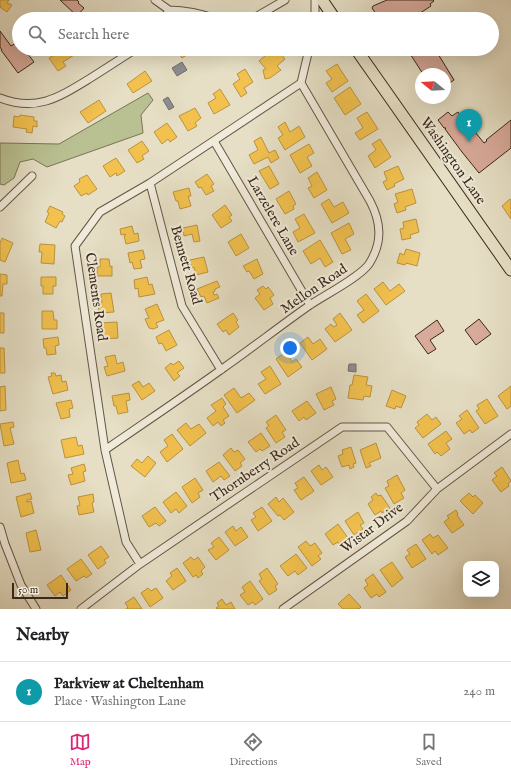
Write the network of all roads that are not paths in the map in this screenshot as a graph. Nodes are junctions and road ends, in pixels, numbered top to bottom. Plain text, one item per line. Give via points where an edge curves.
1 (155, 0) edge
2 (285, 0) edge
3 (315, 0) edge
4 (322, 0) edge
5 (169, 10) joint
6 (194, 12) edge
7 (264, 12) edge
8 (315, 12) edge
9 (330, 12) edge
10 (125, 56) edge
11 (307, 56) edge
12 (361, 56) edge
13 (301, 83) junction
14 (0, 98) edge
15 (214, 141) junction
16 (32, 176) dead end
17 (150, 183) junction
18 (0, 207) edge
19 (511, 270) edge
20 (310, 305) junction
21 (221, 370) junction
22 (511, 434) edge
23 (104, 450) junction
24 (437, 489) junction
25 (0, 528) edge
26 (140, 564) junction
27 (36, 609) edge
28 (81, 609) edge
29 (283, 609) edge

1 - 5 street
2 - 7 street
3 - 8 street
4 - 9 main road
5 - 6 street
10 - 14 street via 66,94 55,98 31,104 13,103
11 - 13 street
12 - 19 main road, Washington Lane
13 - 15 street, Clements Road
13 - 20 street, Mellon Road via 370,201 377,215 379,231 378,246 369,265
15 - 17 street, Clements Road
15 - 20 street, Larzelere Lane
16 - 18 street
17 - 21 street, Bennett Road via 182,306
17 - 23 street, Clements Road via 100,212 75,246
20 - 21 street, Mellon Road
21 - 23 street, Mellon Road
22 - 24 street, Wistar Drive
23 - 26 street, Clements Road via 126,542
24 - 26 street, Thornberry Road via 387,427 342,427
24 - 29 street, Wistar Drive via 407,521
25 - 27 street via 21,585
26 - 28 street, Thornberry Road

